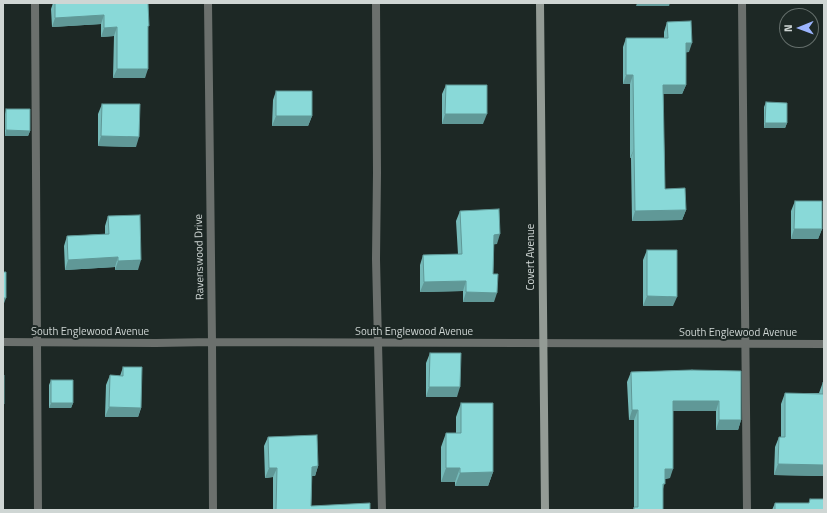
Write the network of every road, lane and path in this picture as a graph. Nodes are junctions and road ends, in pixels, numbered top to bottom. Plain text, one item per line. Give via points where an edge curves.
1 (35, 3) edge
2 (208, 3) edge
3 (376, 3) edge
4 (540, 3) edge
5 (742, 3) edge
6 (3, 342) edge
7 (37, 342) junction
8 (212, 342) junction
9 (377, 343) junction
10 (543, 343) junction
11 (745, 344) junction
12 (824, 344) edge
13 (38, 510) edge
14 (213, 510) edge
15 (382, 510) edge
16 (544, 510) edge
17 (747, 510) edge

1 - 7 street
2 - 8 street, Ravenswood Drive
3 - 9 street
4 - 10 main road, Covert Avenue
5 - 11 street
6 - 7 street, South Englewood Avenue
7 - 8 street, South Englewood Avenue
7 - 13 street
8 - 9 street, South Englewood Avenue
8 - 14 street, Ravenswood Drive
9 - 10 street, South Englewood Avenue
9 - 15 street
10 - 11 street, South Englewood Avenue
10 - 16 main road, Covert Avenue
11 - 12 street, South Englewood Avenue
11 - 17 street

